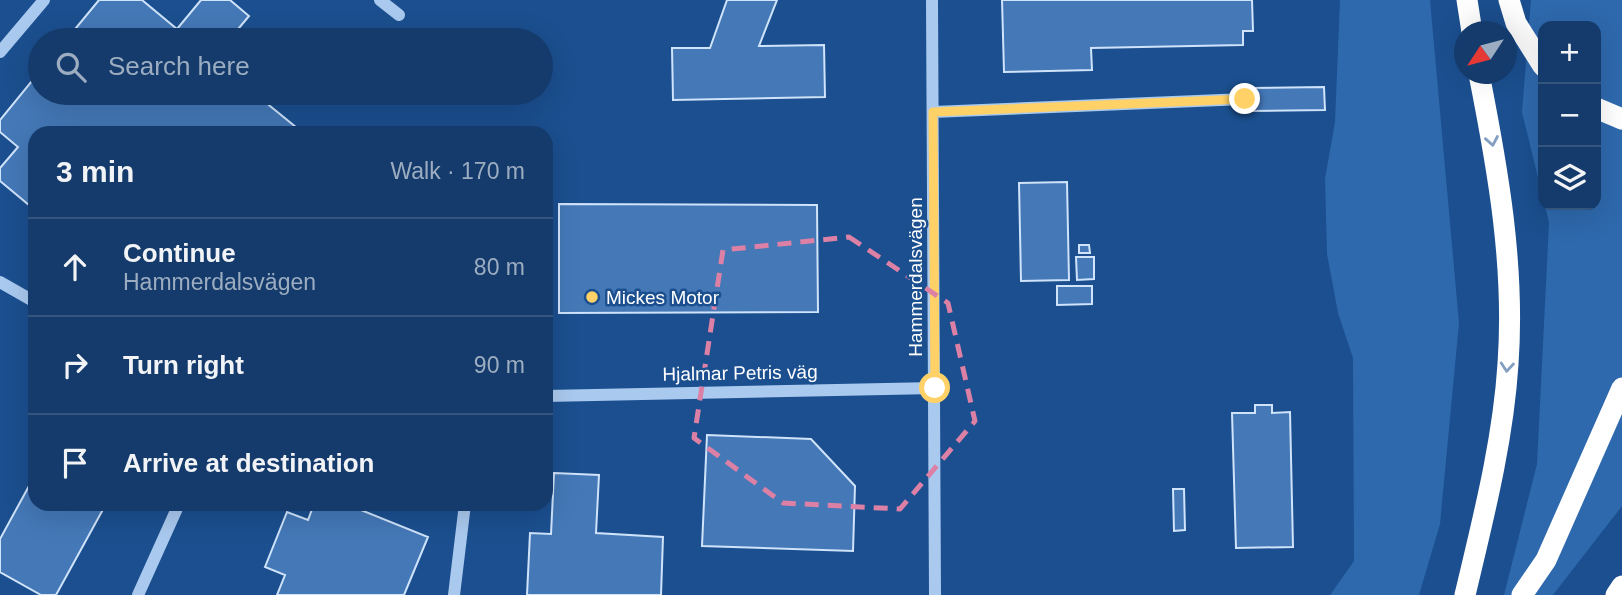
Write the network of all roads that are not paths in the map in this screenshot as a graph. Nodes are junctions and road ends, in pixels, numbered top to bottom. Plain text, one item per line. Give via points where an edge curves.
1 (44, 0) edge
2 (380, 0) edge
3 (932, 0) edge
4 (1468, 0) edge
5 (1508, 0) edge
6 (399, 15) dead end
7 (1471, 21) edge
8 (0, 52) edge
9 (1538, 58) edge
10 (1481, 84) edge
11 (1245, 99) dead end
12 (1601, 110) edge
13 (933, 112) junction
14 (1622, 119) edge
15 (0, 282) edge
16 (28, 298) edge
17 (935, 388) junction
18 (1622, 388) edge
19 (553, 396) edge
20 (176, 511) edge
21 (464, 511) edge
22 (1622, 586) edge
23 (138, 595) edge
24 (454, 595) edge
25 (935, 595) edge
26 (1465, 595) edge
27 (1522, 595) edge
28 (1616, 595) edge

1 - 8 street
2 - 6 street
3 - 13 street, Hammerdalsvägen
4 - 7 highway
5 - 9 highway
10 -> 26 highway via 1507,237 1510,316 1498,441
11 - 13 street
12 - 14 highway
13 - 17 street, Hammerdalsvägen
15 - 16 street
17 - 19 street, Hjalmar Petris väg
17 - 25 street, Hammerdalsvägen
18 - 27 highway via 1546,560
20 - 23 street
21 - 24 street
22 - 28 highway

